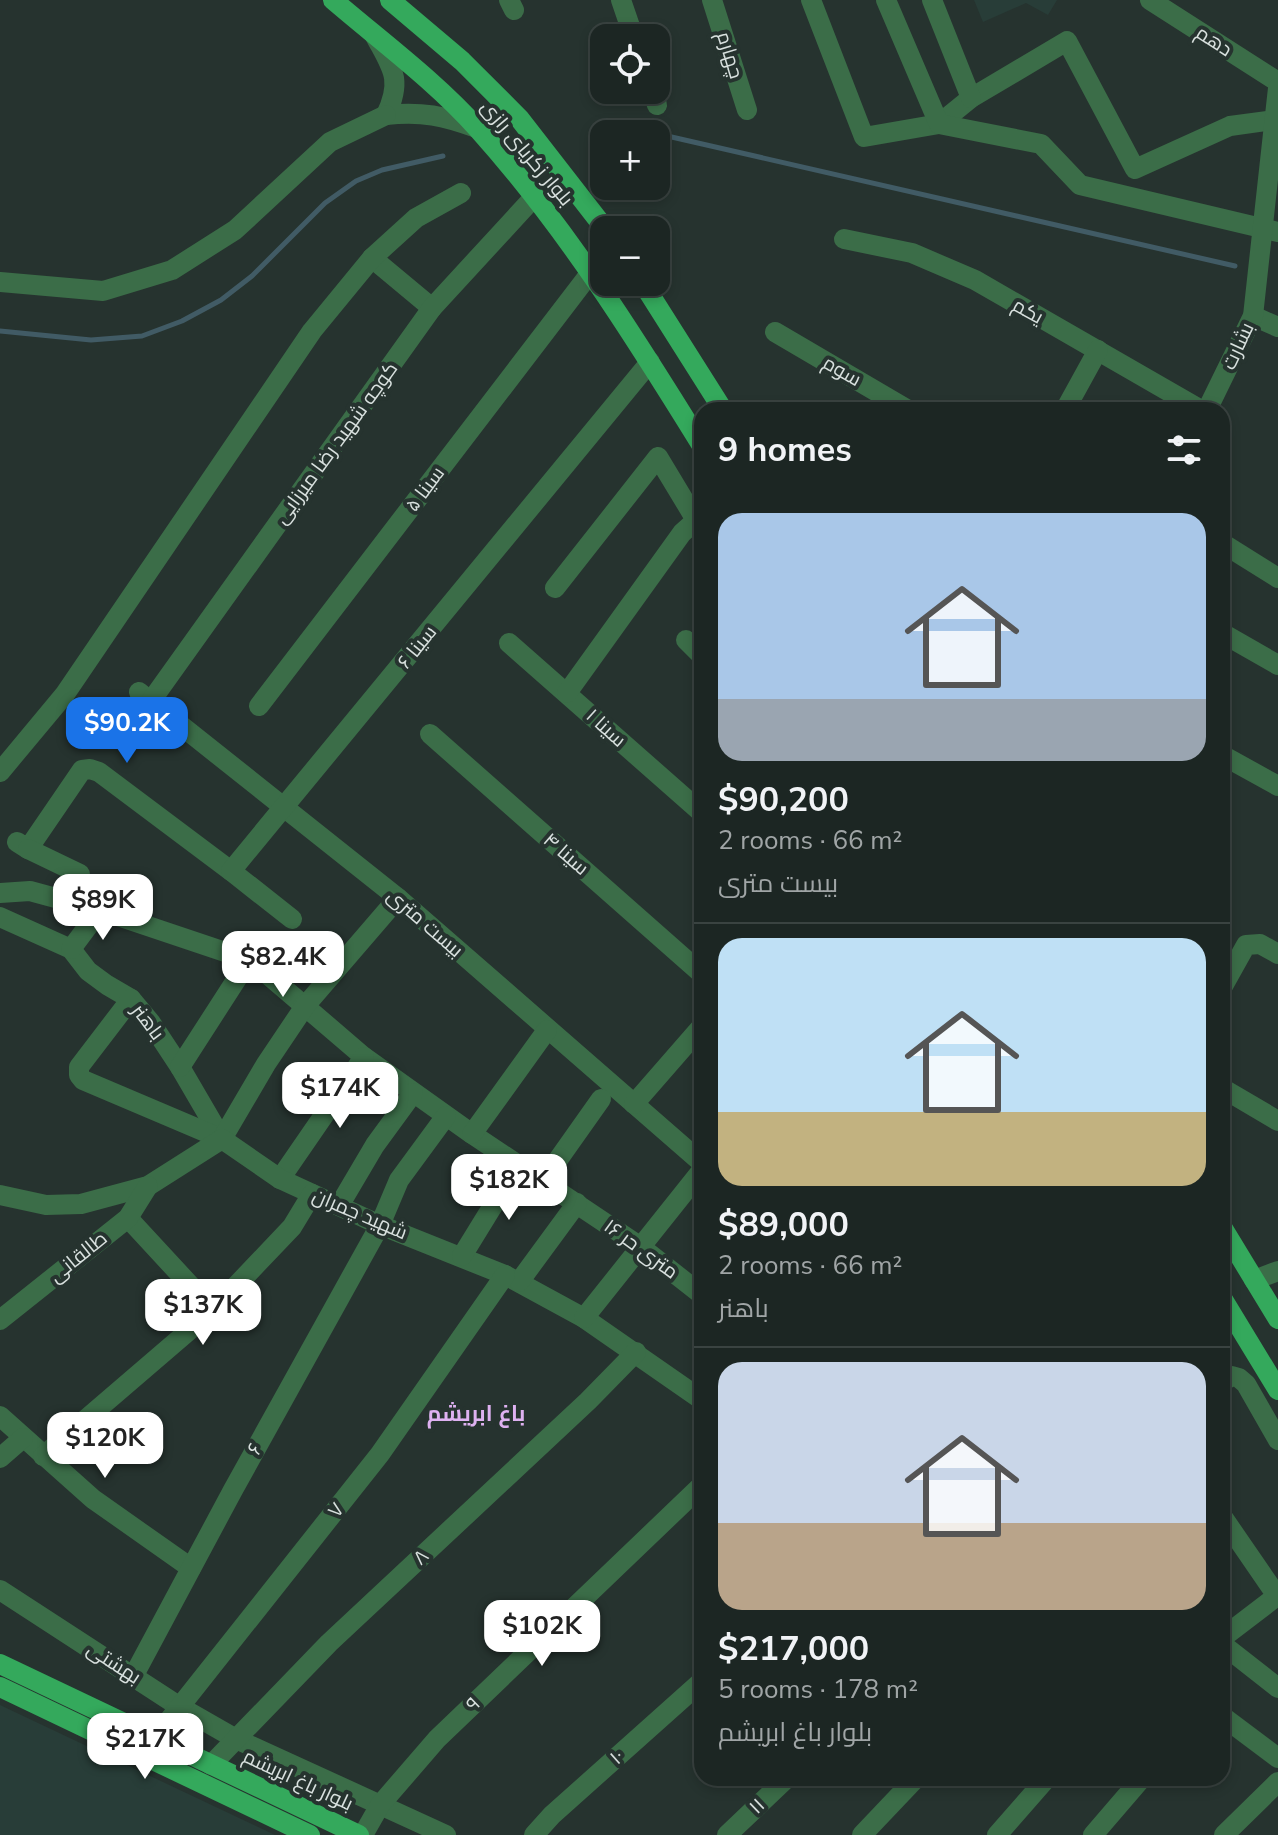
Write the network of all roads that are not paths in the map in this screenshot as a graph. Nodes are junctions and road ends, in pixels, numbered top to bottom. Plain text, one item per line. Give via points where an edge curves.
1 (333, 0) edge
2 (390, 0) edge
3 (621, 0) edge
4 (712, 0) edge
5 (811, 0) edge
6 (886, 0) edge
7 (932, 0) edge
8 (1150, 0) edge
9 (629, 24) edge
10 (375, 36) junction
11 (1278, 85) edge
12 (971, 98) junction
13 (747, 110) dead end
14 (386, 115) junction
15 (1274, 120) junction
16 (939, 124) junction
17 (477, 128) junction
18 (461, 193) dead end
19 (535, 196) junction
20 (595, 216) edge
21 (1270, 229) edge
22 (844, 239) dead end
23 (372, 258) junction
24 (590, 271) edge
25 (590, 273) edge
26 (0, 282) edge
27 (607, 296) edge
28 (651, 296) edge
29 (432, 308) junction
30 (1253, 316) junction
31 (1278, 327) edge
32 (775, 332) dead end
33 (1098, 350) junction
34 (650, 362) junction
35 (718, 402) edge
36 (894, 402) edge
37 (1069, 402) edge
38 (1187, 402) edge
39 (1211, 402) edge
40 (694, 433) edge
41 (694, 511) edge
42 (694, 522) edge
43 (1230, 548) edge
44 (1278, 578) edge
45 (555, 588) dead end
46 (1230, 638) edge
47 (686, 640) dead end
48 (509, 643) dead end
49 (694, 648) edge
50 (1278, 665) edge
51 (567, 693) junction
52 (145, 697) joint
53 (259, 706) dead end
54 (430, 734) dead end
55 (1230, 759) edge
56 (0, 772) edge
57 (1278, 786) edge
58 (694, 806) edge
59 (285, 808) junction
60 (231, 871) junction
61 (80, 874) dead end
62 (3, 896) edge
63 (398, 898) junction
64 (100, 910) junction
65 (0, 917) edge
66 (292, 919) dead end
67 (71, 949) junction
68 (1278, 954) edge
69 (249, 960) junction
70 (694, 967) edge
71 (1230, 974) edge
72 (131, 999) junction
73 (305, 1006) junction
74 (547, 1030) junction
75 (694, 1035) edge
76 (364, 1057) junction
77 (180, 1067) junction
78 (413, 1093) junction
79 (1230, 1093) edge
80 (601, 1099) dead end
81 (634, 1104) junction
82 (446, 1116) junction
83 (1278, 1121) edge
84 (472, 1134) junction
85 (222, 1139) junction
86 (694, 1156) edge
87 (518, 1165) junction
88 (280, 1179) junction
89 (694, 1180) edge
90 (543, 1181) junction
91 (148, 1186) junction
92 (312, 1194) junction
93 (0, 1195) edge
94 (577, 1203) junction
95 (339, 1206) junction
96 (128, 1218) junction
97 (380, 1225) junction
98 (1230, 1240) edge
99 (641, 1247) junction
100 (462, 1256) junction
101 (1278, 1271) edge
102 (512, 1278) junction
103 (1254, 1280) junction
104 (694, 1289) edge
105 (213, 1310) junction
106 (1230, 1312) edge
107 (584, 1318) junction
108 (1278, 1319) edge
109 (0, 1320) edge
110 (636, 1352) junction
111 (1230, 1377) edge
112 (1278, 1393) edge
113 (694, 1394) edge
114 (1258, 1406) junction
115 (0, 1416) edge
116 (23, 1438) junction
117 (1278, 1440) edge
118 (43, 1456) junction
119 (0, 1458) edge
120 (694, 1493) edge
121 (1230, 1527) edge
122 (191, 1568) junction
123 (0, 1590) edge
124 (1278, 1596) edge
125 (1230, 1635) edge
126 (1230, 1648) edge
127 (0, 1664) edge
128 (134, 1675) junction
129 (0, 1687) edge
130 (694, 1688) edge
131 (1278, 1688) edge
132 (180, 1707) junction
133 (1230, 1722) edge
134 (155, 1738) junction
135 (236, 1739) junction
136 (1278, 1758) edge
137 (211, 1765) junction
138 (1278, 1782) edge
139 (779, 1786) edge
140 (908, 1786) edge
141 (1040, 1786) edge
142 (1135, 1786) edge
143 (380, 1805) junction
144 (310, 1835) edge
145 (361, 1835) edge
146 (446, 1835) edge
147 (534, 1835) edge
148 (727, 1835) edge
149 (862, 1835) edge
150 (997, 1835) edge
151 (1093, 1835) edge
152 (1224, 1835) edge

1 - 10 main road, بلوار زکریای رازی
2 - 20 main road, بلوار زکریای رازی via 519,118
3 - 9 street
4 - 13 street, چهارم
5 - 16 street via 864,137
6 - 16 street
7 - 12 street
8 - 11 street, دهم
10 - 14 street via 394,73 395,97
10 - 17 main road, بلوار زکریای رازی
11 - 15 street, بشارت
12 - 15 street via 1067,41 1135,169 1230,126
12 - 16 street
14 - 17 street via 444,116
14 - 26 street via 330,142 235,230 172,270 103,291
15 - 21 street, بشارت
16 - 21 street via 1041,144 1080,185
17 - 19 main road, بلوار زکریای رازی
18 - 23 street via 416,218
19 - 24 main road, بلوار زکریای رازی
19 - 29 street, کوچه شهید رضا میرزایی
21 - 30 street, بشارت
22 - 33 street, یکم via 912,253 975,280
23 - 29 street
23 - 56 street via 312,331 65,694
25 - 53 street, سینا ۵
27 - 34 main road, بلوار زکریای رازی
28 - 35 main road
29 - 52 street, کوچه شهید رضا میرزایی
30 - 31 street
30 - 39 street, بشارت
32 - 36 street, سوم
33 - 37 street
33 - 38 street, یکم
34 - 40 main road, بلوار زکریای رازی
34 - 59 street, سینا ۶
41 - 45 street via 658,457
42 - 51 street
43 - 44 street
46 - 50 street
47 - 49 street
48 - 51 street, ۱ سینا
51 - 58 street, ۱ سینا
52 - 59 street, بیست متری
54 - 70 street, سینا ۴
55 - 57 street
59 - 60 street, سینا ۶
59 - 63 street, بیست متری
60 - 61 street via 90,769 82,770 23,846
60 - 66 street
62 - 64 street, ۱۶ متری حر via 30,891
63 - 73 street
63 - 74 street, بیست متری
64 - 67 street
64 - 69 street, ۱۶ متری حر
65 - 67 street, باهنر
67 - 72 street, باهنر via 88,971
68 - 71 street via 1260,944 1246,945
69 - 73 street, ۱۶ متری حر
69 - 77 street
72 - 77 street, باهنر
72 - 85 street via 79,1067 79,1075
73 - 76 street, ۱۶ متری حر
73 - 85 street
74 - 81 street, بیست متری
74 - 84 street
75 - 81 street
76 - 78 street, ۱۶ متری حر
76 - 88 street
77 - 85 street, باهنر
78 - 82 street, ۱۶ متری حر
78 - 95 street
79 - 83 street
80 - 90 street
81 - 86 street, بیست متری
82 - 84 street, ۱۶ متری حر
82 - 97 street, ۶ via 399,1180
84 - 87 street, ۱۶ متری حر
85 - 88 street, شهید چمران
85 - 91 street
87 - 90 street, ۱۶ متری حر
87 - 100 street
88 - 92 street, شهید چمران
89 - 99 street
90 - 94 street, ۱۶ متری حر
91 - 93 street via 81,1204 46,1205
91 - 96 street, طالقانی
92 - 95 street, شهید چمران
92 - 105 street via 292,1227
94 - 99 street, ۱۶ متری حر
94 - 102 street, ۷
95 - 97 street, شهید چمران
96 - 105 street
96 - 109 street, طالقانی
97 - 100 street, شهید چمران
97 - 122 street, ۶
98 - 103 main road
99 - 104 street, ۱۶ متری حر
99 - 107 street
100 - 102 street, شهید چمران
101 - 103 street
102 - 107 street, شهید چمران
102 - 132 street, ۷
103 - 108 main road
105 - 118 street
106 - 112 main road
107 - 110 street, شهید چمران
110 - 113 street, شهید چمران
110 - 135 street, ۸ via 329,1643
111 - 114 street via 1246,1384
112 - 114 street
114 - 117 street
115 - 116 street
116 - 118 street
116 - 119 street
118 - 122 street via 93,1499
120 - 143 street, ۹ via 437,1739
121 - 124 street
122 - 128 street, ۶
123 - 128 street, بهشتی
124 - 125 street
126 - 131 street
127 - 134 main road, بلوار باغ ابریشم
128 - 132 street, بهشتی
129 - 144 main road
130 - 147 street, ۱۰
132 - 134 street, ۷
132 - 135 street, بهشتی
133 - 136 street
134 - 137 main road, بلوار باغ ابریشم
135 - 137 street, ۸
135 - 143 street, بهشتی
137 - 145 main road, بلوار باغ ابریشم
138 - 152 street
139 - 148 street, ۱۱
140 - 149 street
141 - 150 street
142 - 151 street
143 - 145 street, ۹
143 - 146 street, بهشتی

